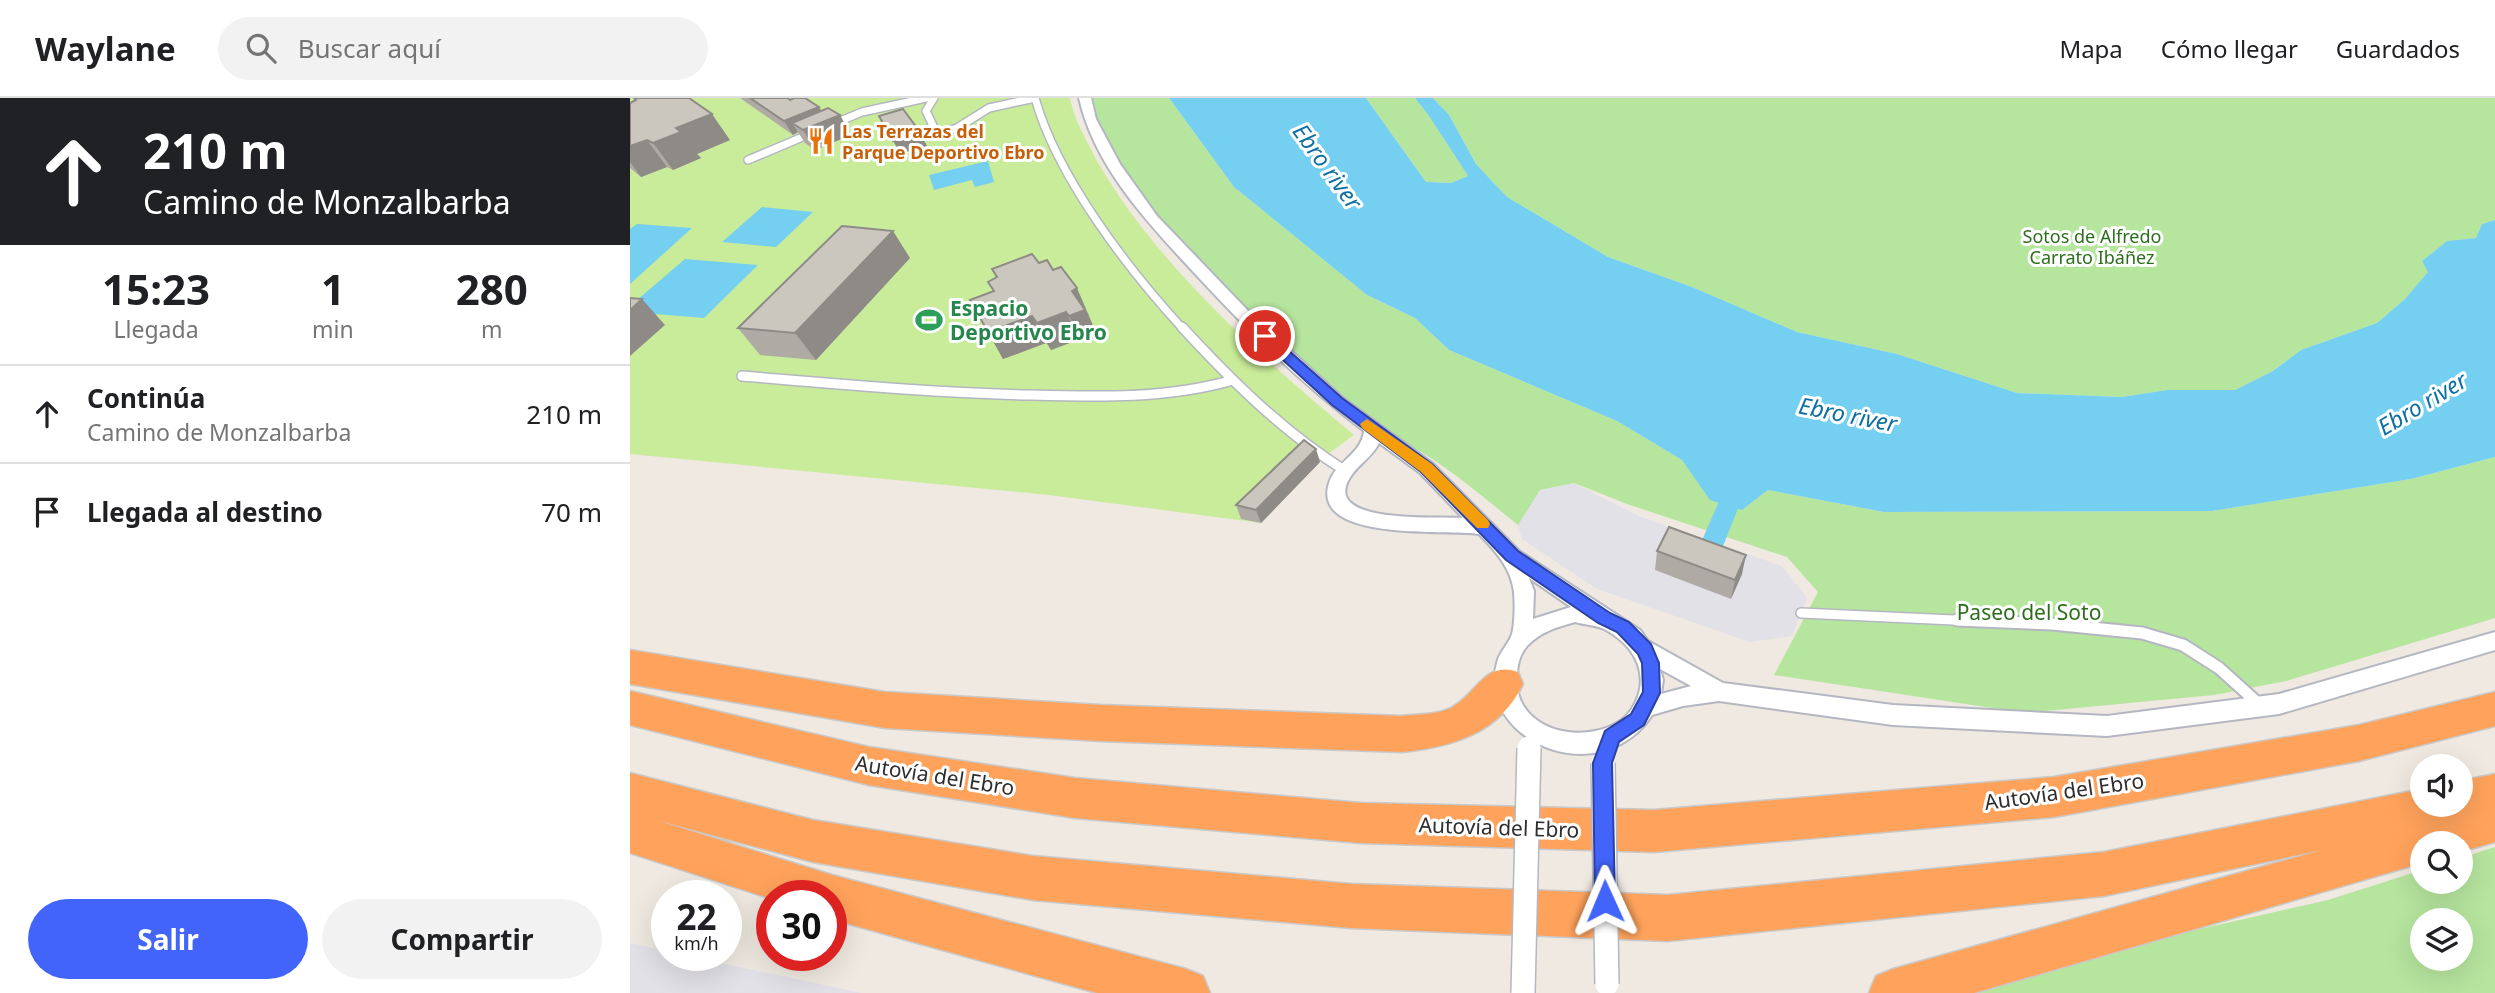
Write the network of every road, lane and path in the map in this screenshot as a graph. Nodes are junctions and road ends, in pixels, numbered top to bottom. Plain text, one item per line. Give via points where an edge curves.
1 (926, 98) edge
2 (934, 98) edge
3 (1035, 98) edge
4 (1085, 98) edge
5 (748, 160) dead end
6 (741, 376) dead end
7 (1233, 380) junction
8 (1373, 428) junction
9 (1411, 457) junction
10 (1351, 465) junction
11 (1486, 528) junction
12 (1512, 556) junction
13 (1801, 613) dead end
14 (1604, 618) junction
15 (1522, 635) junction
16 (2495, 641) edge
17 (1645, 649) junction
18 (630, 667) edge
19 (1504, 684) junction
20 (1719, 692) junction
21 (2262, 706) junction
22 (1646, 707) junction
23 (630, 708) edge
24 (2495, 709) edge
25 (1524, 723) junction
26 (1611, 737) junction
27 (630, 793) edge
28 (2495, 794) edge
29 (2473, 798) edge
30 (2410, 811) edge
31 (2495, 822) edge
32 (630, 832) edge
33 (780, 880) edge
34 (847, 901) edge
35 (1607, 989) edge
36 (1186, 993) edge
37 (1522, 993) edge
38 (1893, 993) edge

1 - 5 lane via 862,112
2 - 3 lane via 924,113 937,134 957,128 989,108
3 - 7 lane via 1057,151 1092,214 1179,326
4 - 8 street via 1090,119 1113,164 1152,219 1248,321 1337,402
6 - 7 lane via 891,389 1107,397 1205,390
7 - 10 lane via 1309,448
8 - 9 street
8 - 10 street via 1373,440
9 - 10 street via 1391,455
9 - 11 street via 1446,485
10 - 11 street via 1339,478 1336,492 1352,515 1376,521
11 - 12 street
12 - 14 street
12 - 15 street via 1524,591
13 - 21 lane via 2052,624 2141,633 2183,645 2219,668
14 - 15 street via 1560,616
14 - 17 street via 1632,633
15 - 19 street via 1508,658
16 - 21 street via 2280,705
17 - 20 street
17 - 22 street via 1653,678
18 - 19 highway via 885,710 1402,734 1465,722
19 - 25 street
20 - 21 street via 1893,715 2106,726
20 - 22 street
22 - 26 street via 1626,730
23 - 24 highway, Autovía del Ebro via 869,766 1074,798 1361,823 1654,831 2054,797 2359,743
25 - 26 street via 1565,743
25 - 37 street, bridge via 1529,748
26 - 35 street, bridge via 1603,763
27 - 30 highway via 813,841 1033,878 1351,906 1668,918 2105,874
28 - 29 highway
31 - 38 highway
32 - 33 highway
34 - 36 highway

